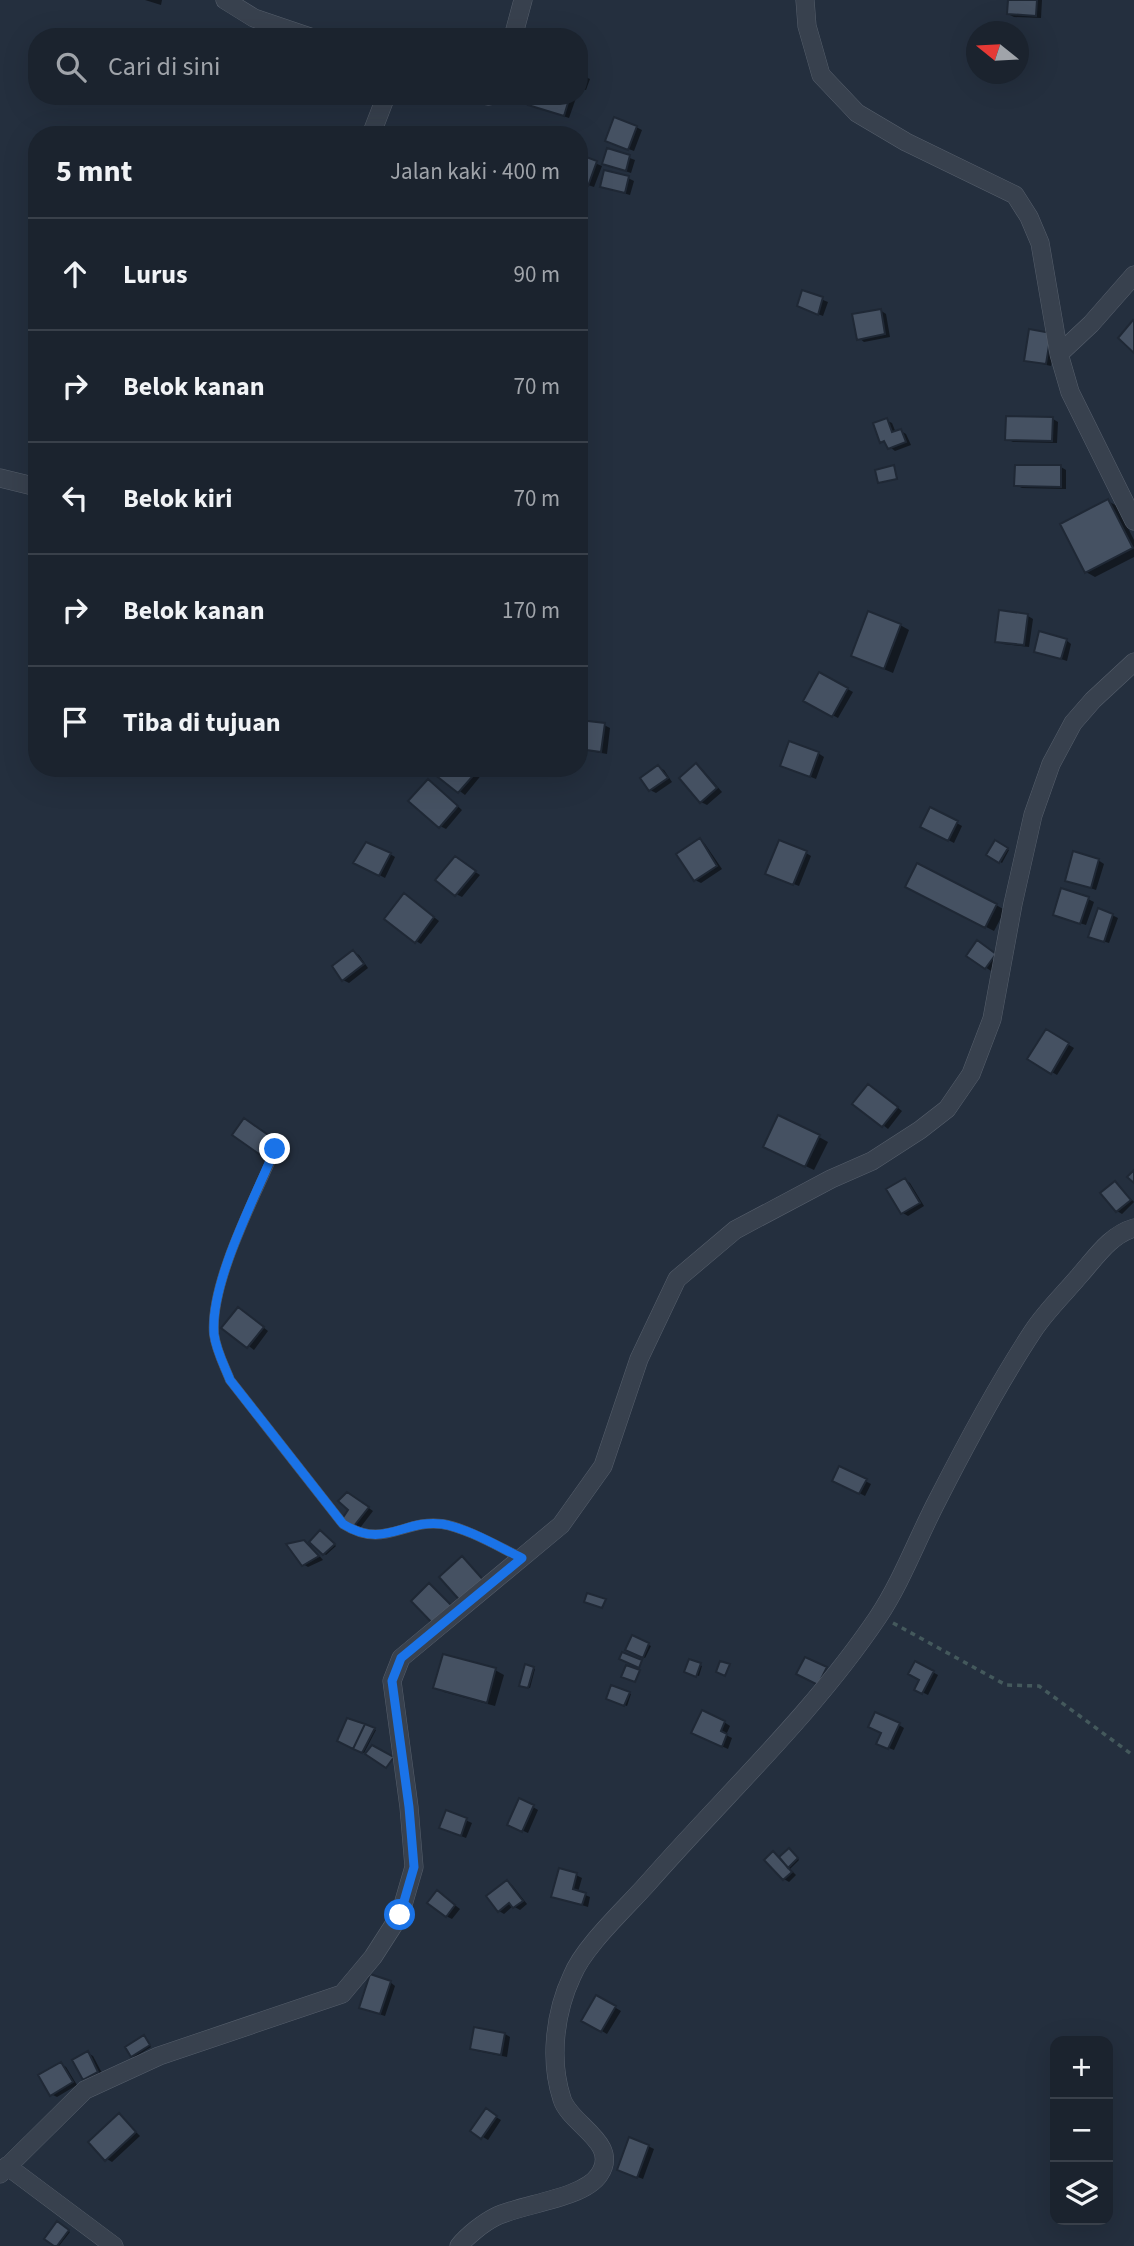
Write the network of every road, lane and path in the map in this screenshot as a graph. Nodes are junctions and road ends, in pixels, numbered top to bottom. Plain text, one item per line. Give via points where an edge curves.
1 (225, 0) edge
2 (523, 0) edge
3 (805, 0) edge
4 (283, 28) edge
5 (515, 28) edge
6 (383, 105) edge
7 (374, 126) edge
8 (1134, 275) edge
9 (1059, 354) junction
10 (0, 478) edge
11 (28, 485) edge
12 (1134, 521) edge
13 (1134, 662) edge
14 (275, 1149) dead end
15 (1134, 1228) edge
16 (522, 1558) junction
17 (879, 1616) junction
18 (1134, 1756) edge
19 (4, 2170) edge
20 (114, 2246) edge
21 (459, 2246) edge

1 - 4 street via 254,18
2 - 5 street
3 - 9 street via 821,75 857,113 1015,195 1040,243
6 - 7 street
8 - 9 street
9 - 12 street via 1070,392
10 - 11 street
13 - 16 street via 1073,723 1051,764 1033,815 992,1019 971,1074 947,1109 920,1130 872,1161 735,1230 677,1279 639,1359 603,1466 561,1525
14 - 16 lane via 216,1302 214,1334 230,1380 343,1524 355,1532 383,1535 441,1524
15 - 17 street via 1108,1243 1034,1329 939,1497
16 - 19 street via 401,1658 392,1681 414,1867 400,1915 342,1994 159,2056 85,2090
17 - 18 path via 1006,1685 1039,1686
17 - 21 street via 799,1720 669,1859 573,1971 557,2025 558,2085 568,2113 602,2147 601,2172 578,2190 495,2217
19 - 20 street

